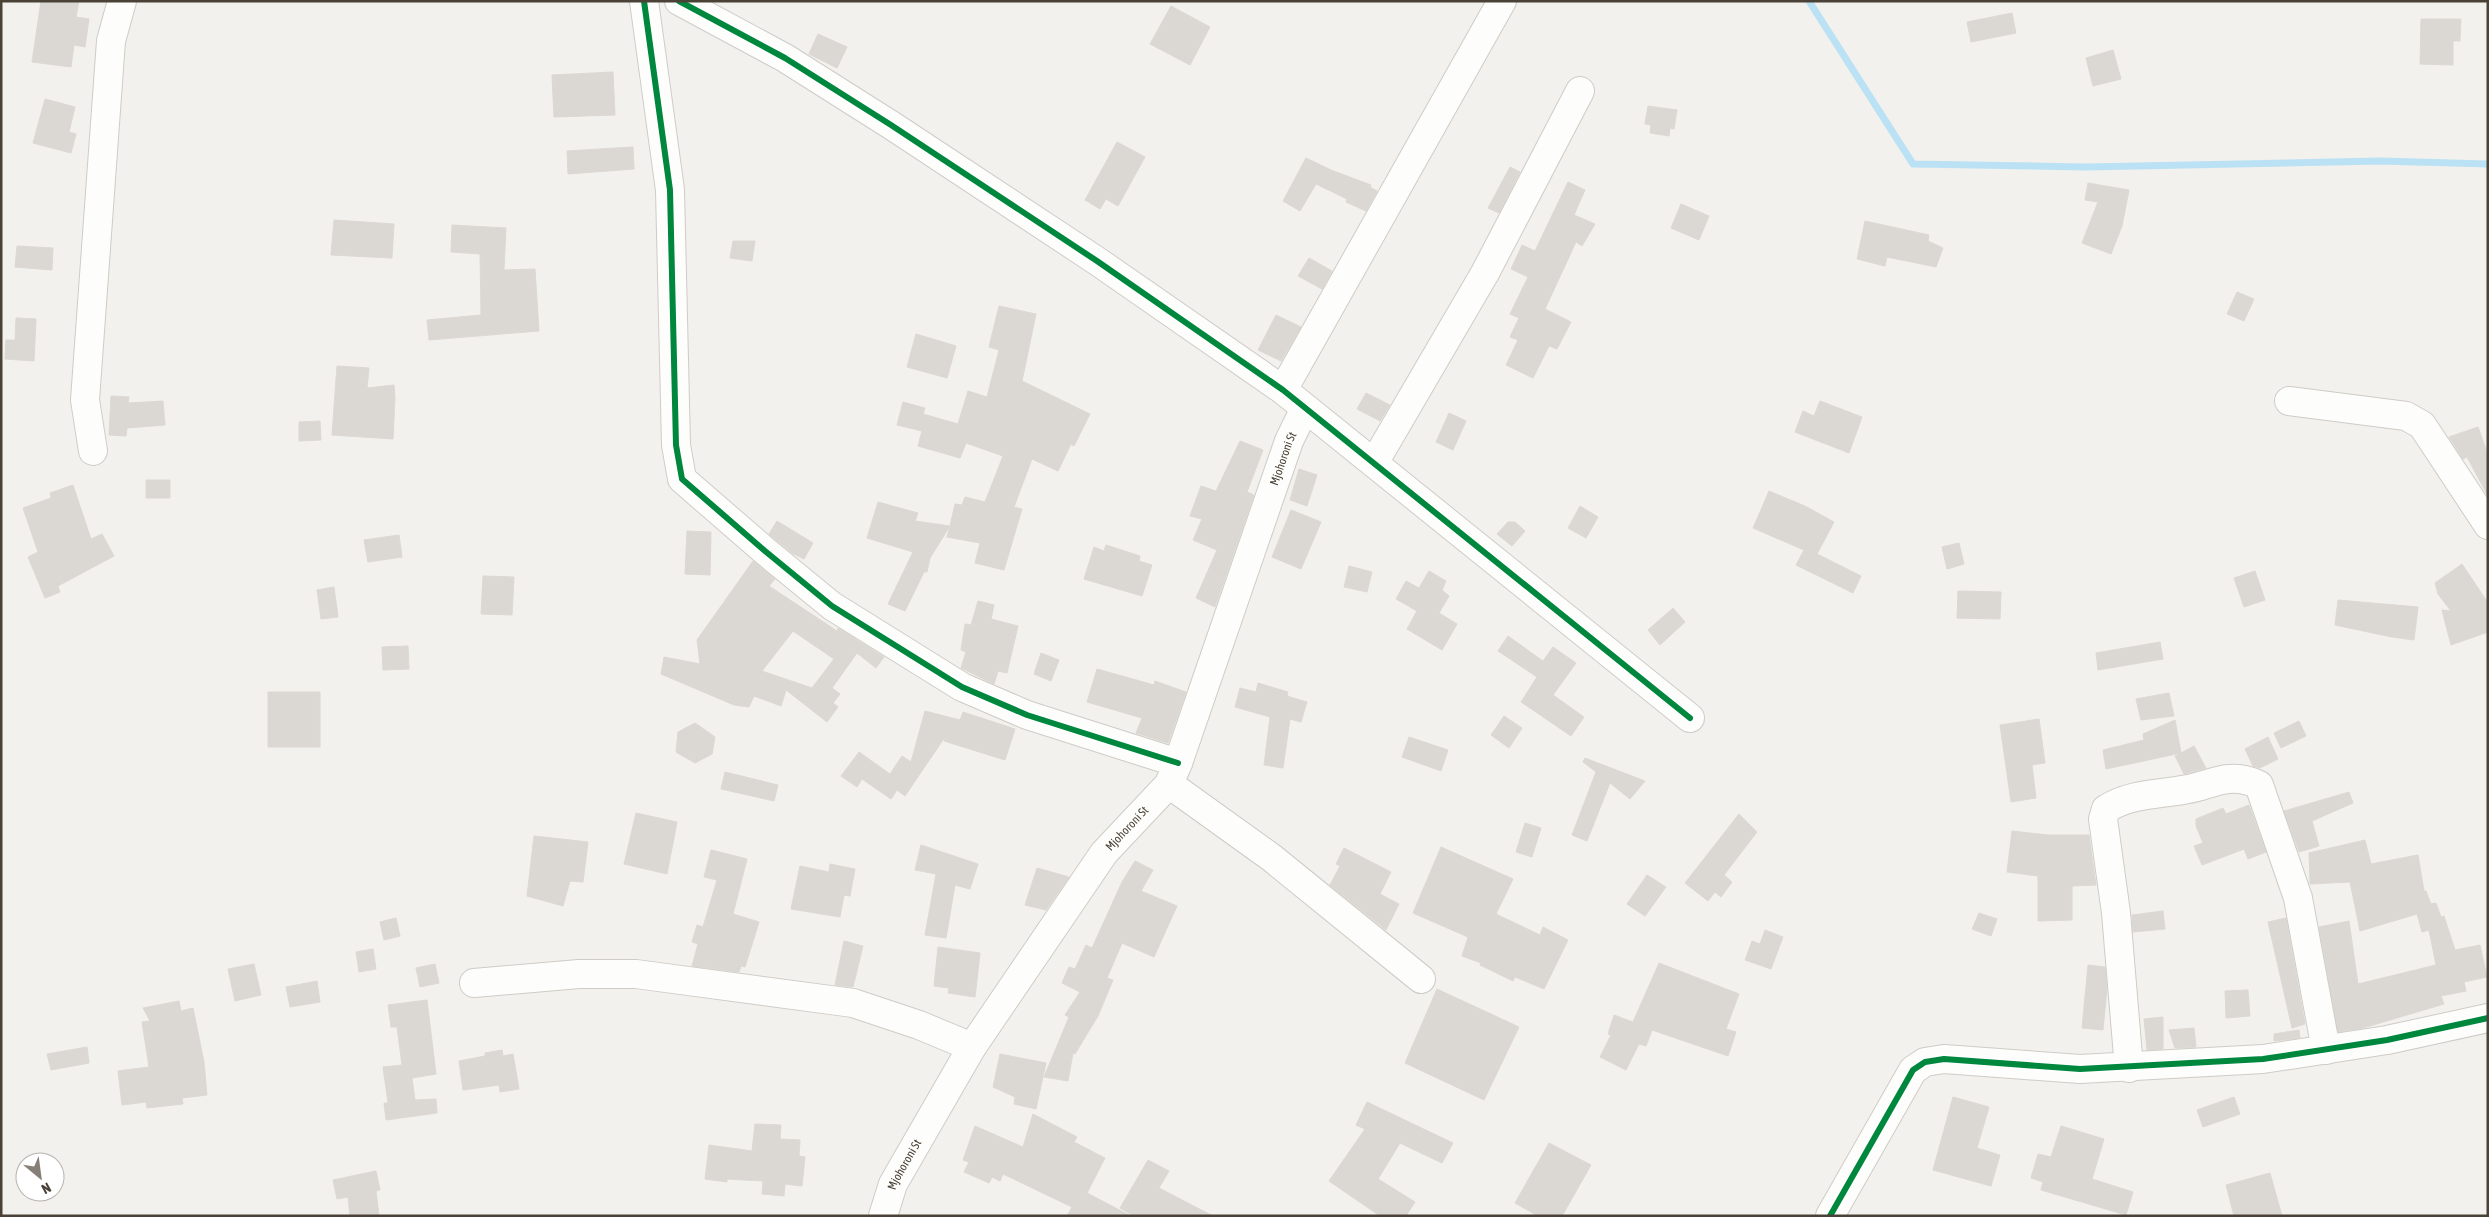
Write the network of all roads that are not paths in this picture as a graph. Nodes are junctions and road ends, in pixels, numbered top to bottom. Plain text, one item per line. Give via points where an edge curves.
1 (122, 1) edge
2 (644, 1) edge
3 (679, 1) edge
4 (1502, 1) edge
5 (1580, 91) dead end
6 (1283, 390) junction
7 (2289, 401) dead end
8 (1305, 408) junction
9 (93, 451) dead end
10 (1374, 463) junction
11 (2488, 525) edge
12 (1690, 718) dead end
13 (1173, 773) junction
14 (1420, 979) dead end
15 (474, 984) dead end
16 (2488, 1018) edge
17 (972, 1047) junction
18 (2326, 1050) junction
19 (2129, 1068) junction
20 (883, 1216) edge
21 (1830, 1216) edge

1 - 9 street via 111,41 85,400
2 - 13 street via 670,190 676,445 682,479 832,606 962,687
3 - 6 street via 785,58 891,125 1097,261
4 - 6 street
5 - 10 street via 1485,272
6 - 8 street
7 - 11 street via 2406,416 2422,425
8 - 10 street
8 - 13 street, Mjohoroni St via 1289,441
10 - 12 street
13 - 14 street
13 - 17 street, Mjohoroni St via 1104,853
15 - 17 street via 579,974 646,975 853,1003
16 - 18 street
17 - 20 street, Mjohoroni St via 893,1184
18 - 19 street via 2263,1059
18 - 19 street via 2298,898 2266,802 2259,785 2249,780 2229,779 2136,796 2106,809 2103,819 2116,914
19 - 21 street via 2080,1069 1944,1059 1925,1062 1913,1070

